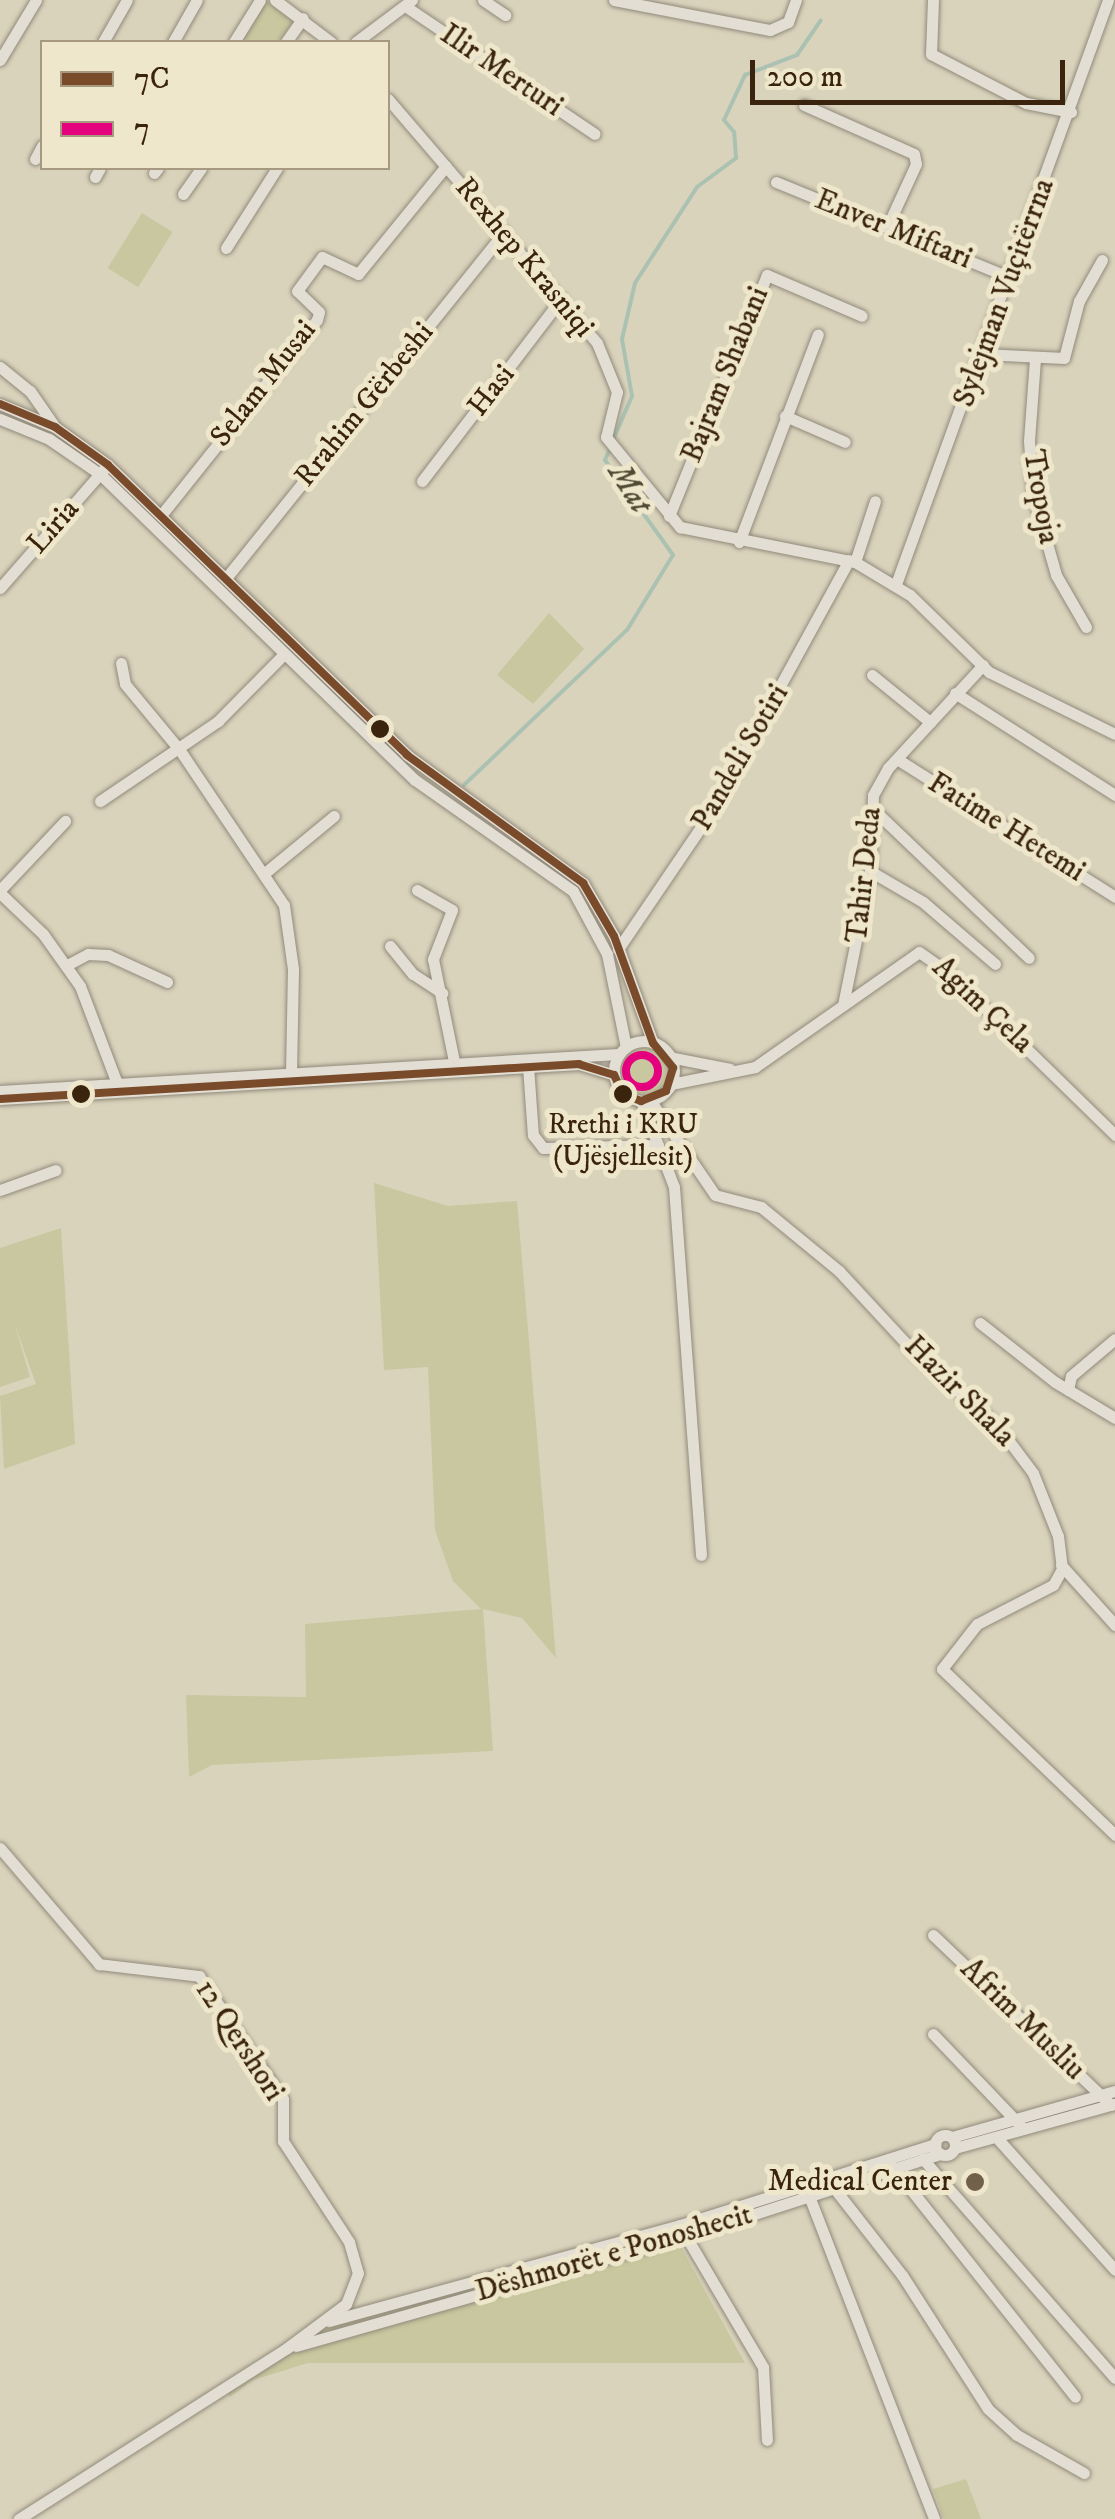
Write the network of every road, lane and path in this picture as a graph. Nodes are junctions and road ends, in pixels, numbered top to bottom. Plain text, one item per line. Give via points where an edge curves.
1 (36, 0) edge
2 (127, 0) edge
3 (197, 0) edge
4 (260, 0) edge
5 (275, 0) edge
6 (484, 0) edge
7 (614, 0) edge
8 (796, 0) edge
9 (933, 0) edge
10 (1108, 0) edge
11 (410, 4) edge
12 (505, 15) dead end
13 (303, 18) junction
14 (103, 40) edge
15 (173, 40) edge
16 (235, 40) edge
17 (287, 40) edge
18 (329, 40) edge
19 (359, 40) edge
20 (0, 60) edge
21 (390, 101) edge
22 (804, 105) dead end
23 (1071, 112) junction
24 (594, 134) dead end
25 (40, 149) edge
26 (35, 158) dead end
27 (446, 166) junction
28 (200, 170) edge
29 (276, 170) edge
30 (776, 182) dead end
31 (183, 194) dead end
32 (886, 228) junction
33 (504, 232) junction
34 (226, 248) dead end
35 (1102, 260) dead end
36 (1011, 278) junction
37 (561, 299) junction
38 (862, 316) dead end
39 (818, 334) dead end
40 (982, 354) junction
41 (1036, 358) junction
42 (0, 367) edge
43 (0, 404) edge
44 (785, 416) junction
45 (0, 419) edge
46 (55, 428) junction
47 (845, 442) dead end
48 (104, 470) junction
49 (422, 480) dead end
50 (876, 501) dead end
51 (162, 514) junction
52 (668, 516) junction
53 (738, 542) junction
54 (852, 561) junction
55 (226, 578) junction
56 (896, 584) junction
57 (0, 588) edge
58 (1086, 627) dead end
59 (284, 654) junction
60 (121, 662) dead end
61 (983, 665) junction
62 (872, 675) dead end
63 (955, 693) junction
64 (930, 722) junction
65 (1115, 734) edge
66 (179, 749) junction
67 (897, 759) junction
68 (1115, 795) edge
69 (100, 801) dead end
70 (874, 810) junction
71 (334, 816) dead end
72 (65, 821) dead end
73 (870, 870) junction
74 (266, 872) junction
75 (416, 890) dead end
76 (0, 892) edge
77 (1115, 896) edge
78 (390, 946) dead end
79 (618, 948) junction
80 (1029, 958) dead end
81 (995, 964) dead end
82 (67, 965) junction
83 (167, 982) dead end
84 (442, 993) junction
85 (843, 1005) junction
86 (653, 1043) junction
87 (622, 1051) junction
88 (670, 1057) junction
89 (454, 1060) junction
90 (528, 1066) junction
91 (291, 1070) junction
92 (734, 1070) junction
93 (614, 1075) junction
94 (118, 1084) junction
95 (671, 1084) junction
96 (0, 1091) edge
97 (0, 1099) edge
98 (645, 1101) junction
99 (1115, 1135) edge
100 (658, 1145) junction
101 (56, 1170) dead end
102 (0, 1190) edge
103 (980, 1323) dead end
104 (1115, 1339) edge
105 (1068, 1390) junction
106 (1115, 1418) edge
107 (701, 1555) dead end
108 (1062, 1564) junction
109 (1115, 1625) edge
110 (1115, 1836) edge
111 (0, 1848) edge
112 (933, 1935) dead end
113 (933, 2034) dead end
114 (1115, 2091) edge
115 (1101, 2095) junction
116 (1114, 2104) edge
117 (1065, 2113) junction
118 (1021, 2126) junction
119 (997, 2138) junction
120 (953, 2143) junction
121 (937, 2149) junction
122 (923, 2159) junction
123 (893, 2168) junction
124 (834, 2188) junction
125 (808, 2196) junction
126 (683, 2230) junction
127 (1115, 2270) edge
128 (320, 2323) junction
129 (287, 2348) junction
130 (1115, 2378) edge
131 (1075, 2397) dead end
132 (767, 2440) dead end
133 (1084, 2472) dead end
134 (18, 2519) edge
135 (934, 2519) edge

1 - 20 street
2 - 14 street
3 - 15 street
4 - 16 street
5 - 13 street
6 - 12 street
7 - 8 street via 770,30 788,22
9 - 23 street via 931,54 1026,103
10 - 23 street, Sylejman Vuçitërrna
11 - 19 street
11 - 24 street, Ilir Merturi
13 - 17 street
13 - 18 street
21 - 27 street, Rexhep Krasniqi
22 - 32 street via 914,154 916,164
23 - 36 street, Sylejman Vuçitërrna
25 - 26 street
27 - 33 street, Rexhep Krasniqi
27 - 51 street, Selam Musai via 358,274 326,256 310,273 297,291 319,312 317,320
28 - 31 street
29 - 34 street
30 - 32 street, Enver Miftari
32 - 36 street, Enver Miftari
33 - 37 street, Rexhep Krasniqi
33 - 55 street, Rrahim Gërbeshi
35 - 41 street via 1079,301 1068,353
36 - 40 street, Sylejman Vuçitërrna
37 - 49 street, Hasi
37 - 52 street, Rexhep Krasniqi via 596,343 616,383 605,430 611,445
38 - 52 street, Bajram Shabani via 768,275
39 - 44 street
40 - 41 street
40 - 56 street, Sylejman Vuçitërrna
41 - 58 street, Tropoja via 1029,441 1033,494 1056,574
42 - 46 street via 30,391
43 - 46 street
44 - 47 street
44 - 53 street
45 - 48 street
46 - 48 street
48 - 51 street
48 - 57 street, Liria
48 - 59 street
50 - 54 street
51 - 55 street
52 - 53 street, Rexhep Krasniqi via 693,534
53 - 54 street, Rexhep Krasniqi
54 - 56 street, Rexhep Krasniqi
54 - 79 street, Pandeli Sotiri via 703,825
55 - 79 street via 424,770 574,874 601,909
56 - 61 street, Rexhep Krasniqi
59 - 66 street via 218,721
59 - 87 street via 430,792 573,891 607,954
60 - 66 street via 125,684
61 - 63 street, Tahir Deda
61 - 65 street, Rexhep Krasniqi
62 - 64 street
63 - 64 street, Tahir Deda
63 - 68 street
64 - 67 street, Tahir Deda
66 - 69 street
66 - 74 street
67 - 70 street, Tahir Deda via 873,796
67 - 77 street, Fatime Hetemi
70 - 73 street, Tahir Deda
70 - 80 street
71 - 74 street
72 - 76 street
73 - 81 street via 910,892
73 - 85 street, Tahir Deda
74 - 91 street via 284,906 291,943
75 - 84 street via 452,910 434,950
76 - 82 street
78 - 84 street via 413,974
79 - 86 street
82 - 83 street via 88,954 108,955
82 - 94 street via 105,1037
84 - 89 street
85 - 92 street, Agim Çela via 755,1067
85 - 99 street, Agim Çela via 906,957 926,954
86 - 87 street
86 - 88 street
87 - 89 street
87 - 93 street
88 - 92 street
88 - 95 street
89 - 91 street
90 - 93 street via 579,1064
90 - 94 street
90 - 100 street via 534,1136 543,1148
91 - 94 street
92 - 95 street, Agim Çela
93 - 98 street via 624,1094
94 - 96 street
94 - 97 street
95 - 98 street
98 - 100 street
98 - 108 street, Hazir Shala via 714,1195 760,1208 839,1271 997,1425 1048,1505
100 - 107 street via 674,1187
101 - 102 street
103 - 105 street
104 - 105 street via 1071,1376
105 - 106 street
108 - 109 street
108 - 110 street via 1053,1585 977,1624 942,1669
111 - 128 street, 12 Qershori via 99,1964 194,1972 280,2094 282,2141 358,2263 353,2295
112 - 115 street, Afrim Musliu
113 - 118 street
114 - 115 street, Dëshmorët e Ponoshecit
115 - 116 street, Afrim Musliu
115 - 117 street, Dëshmorët e Ponoshecit
116 - 117 street, Dëshmorët e Ponoshecit
117 - 118 street, Dëshmorët e Ponoshecit
118 - 119 street, Dëshmorët e Ponoshecit
118 - 120 street, Dëshmorët e Ponoshecit
119 - 120 street, Dëshmorët e Ponoshecit
119 - 127 street
120 - 121 street, Dëshmorët e Ponoshecit
120 - 121 street, Dëshmorët e Ponoshecit via 941,2135
121 - 122 street, Dëshmorët e Ponoshecit
121 - 126 street, Dëshmorët e Ponoshecit
122 - 123 street, Dëshmorët e Ponoshecit
122 - 130 street via 979,2227 1010,2250
123 - 124 street, Dëshmorët e Ponoshecit
123 - 131 street
124 - 125 street, Dëshmorët e Ponoshecit
124 - 133 street via 902,2276 988,2409 1016,2435
125 - 126 street, Dëshmorët e Ponoshecit
125 - 135 street
126 - 128 street, Dëshmorët e Ponoshecit
126 - 129 street, Dëshmorët e Ponoshecit
126 - 132 street via 762,2368
128 - 129 street, Dëshmorët e Ponoshecit
129 - 134 street, Dëshmorët e Ponoshecit

